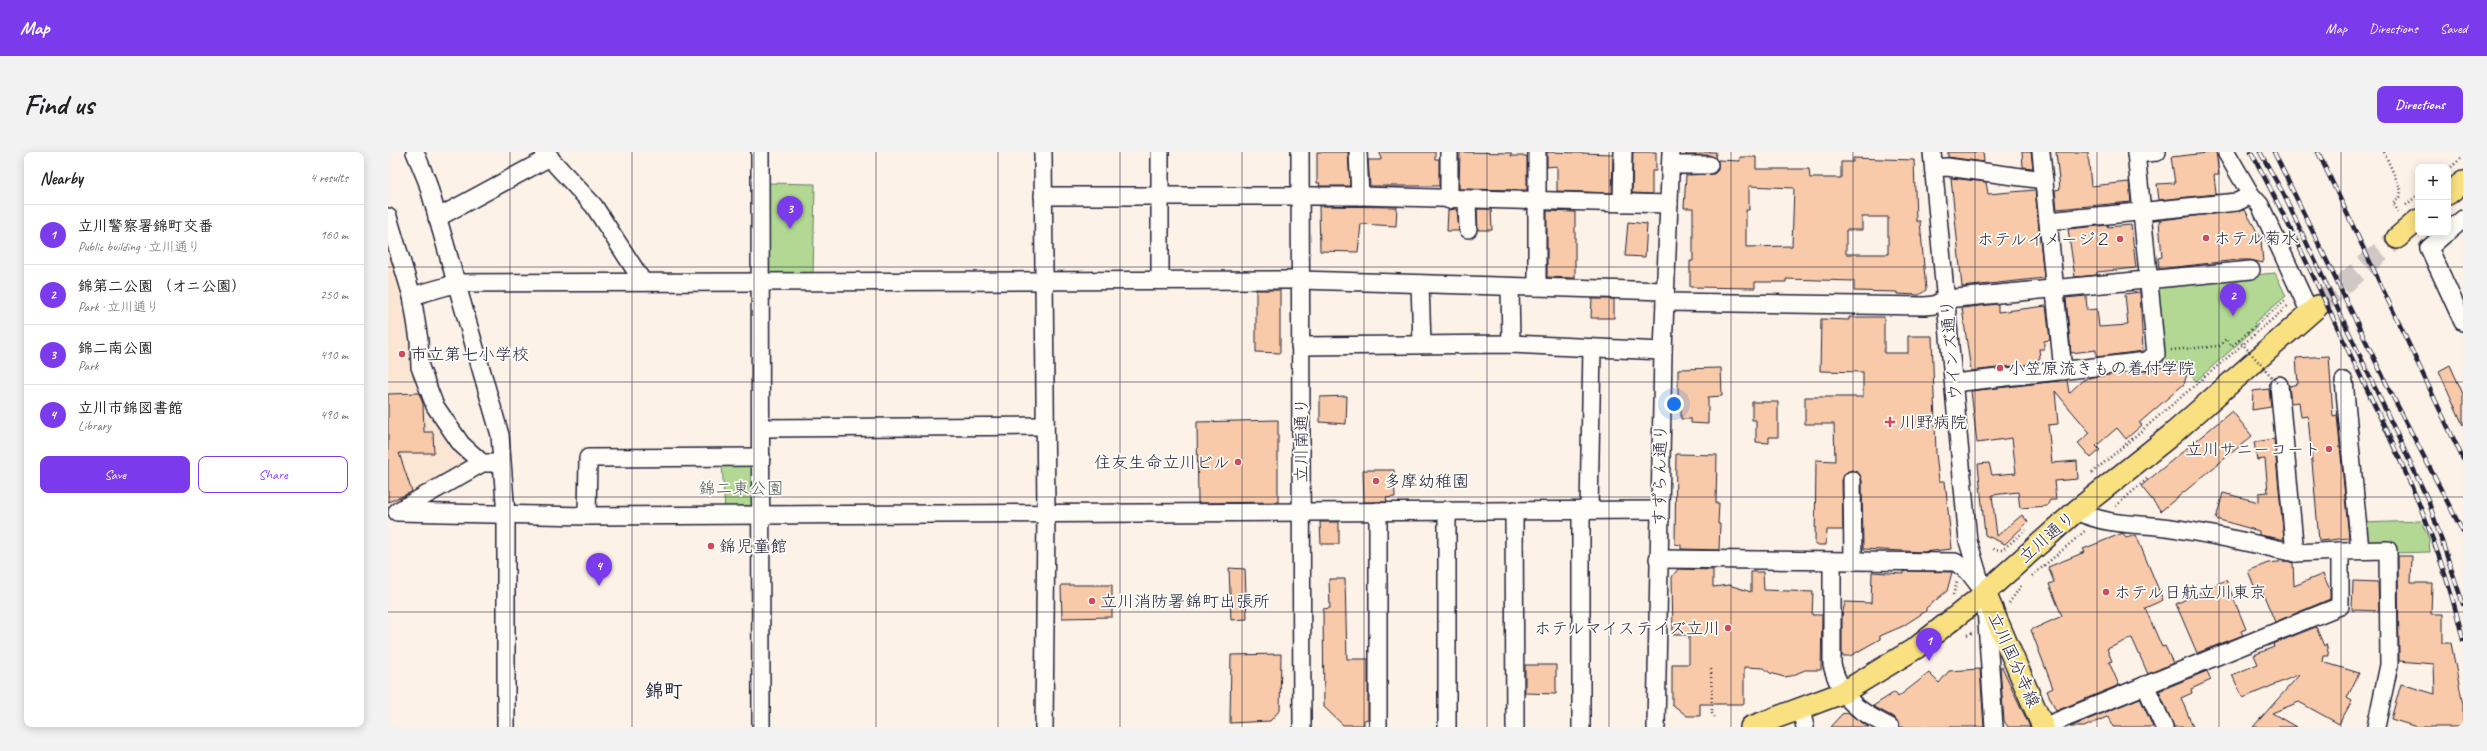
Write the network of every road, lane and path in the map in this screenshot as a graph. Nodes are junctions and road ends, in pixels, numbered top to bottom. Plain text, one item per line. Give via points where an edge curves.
1 (415, 152) edge
2 (760, 152) edge
3 (1043, 152) edge
4 (1160, 152) edge
5 (1300, 152) edge
6 (1358, 152) edge
7 (1449, 152) edge
8 (1537, 152) edge
9 (1623, 152) edge
10 (2041, 152) edge
11 (2157, 152) edge
12 (2226, 152) edge
13 (2384, 152) edge
14 (2136, 153) edge
15 (547, 155) edge
16 (2463, 157) edge
17 (1671, 158) edge
18 (1933, 160) edge
19 (1709, 165) dead end
20 (2451, 167) edge
21 (2044, 180) junction
22 (2463, 182) edge
23 (2451, 192) edge
24 (1159, 195) junction
25 (2251, 195) junction
26 (1043, 196) junction
27 (1300, 196) junction
28 (1360, 196) junction
29 (1449, 200) junction
30 (1467, 200) junction
31 (1536, 201) junction
32 (1622, 203) junction
33 (1669, 204) junction
34 (2142, 210) junction
35 (2398, 212) dead end
36 (388, 217) edge
37 (438, 218) junction
38 (2463, 219) edge
39 (2048, 221) junction
40 (2415, 223) edge
41 (1468, 229) dead end
42 (2451, 229) edge
43 (2442, 236) edge
44 (2397, 238) tunnel mouth
45 (2251, 270) dead end
46 (1043, 280) junction
47 (1160, 280) junction
48 (1300, 280) junction
49 (2149, 280) junction
50 (643, 282) junction
51 (458, 283) junction
52 (760, 283) junction
53 (1420, 284) junction
54 (1510, 287) junction
55 (1537, 287) junction
56 (2055, 289) junction
57 (412, 296) junction
58 (1665, 296) junction
59 (1946, 299) junction
60 (2310, 305) junction
61 (2277, 308) dead end
62 (2463, 322) edge
63 (2239, 340) junction
64 (1422, 344) junction
65 (1511, 344) junction
66 (1300, 346) junction
67 (1592, 348) junction
68 (2156, 349) junction
69 (1663, 351) junction
70 (2064, 371) junction
71 (2344, 381) dead end
72 (1954, 383) junction
73 (2279, 385) joint
74 (1045, 426) junction
75 (761, 428) junction
76 (761, 457) junction
77 (482, 463) junction
78 (503, 463) junction
79 (2090, 476) dead end
80 (1852, 480) dead end
81 (1447, 510) junction
82 (1514, 510) junction
83 (1585, 510) junction
84 (1659, 510) junction
85 (1301, 511) junction
86 (1378, 511) junction
87 (2076, 511) junction
88 (392, 513) edge
89 (761, 514) junction
90 (1046, 514) junction
91 (506, 515) junction
92 (587, 516) junction
93 (2031, 526) dead end
94 (1993, 549) dead end
95 (2360, 550) junction
96 (2340, 551) junction
97 (2295, 553) junction
98 (1658, 559) junction
99 (1832, 561) junction
100 (1853, 561) junction
101 (1960, 575) dead end
102 (2015, 592) dead end
103 (1984, 593) junction
104 (1953, 595) dead end
105 (2006, 609) dead end
106 (1711, 669) dead end
107 (2145, 685) junction
108 (1842, 693) junction
109 (1714, 717) dead end
110 (1803, 719) edge
111 (2380, 726) edge
112 (506, 727) edge
113 (761, 727) edge
114 (1044, 727) edge
115 (1302, 727) edge
116 (1378, 727) edge
117 (1447, 727) edge
118 (1515, 727) edge
119 (1581, 727) edge
120 (1656, 727) edge
121 (1751, 727) edge
122 (1890, 727) edge
123 (1994, 727) edge
124 (2043, 727) edge
125 (2164, 727) edge

1 - 37 street via 428,180
2 - 52 street
3 - 26 street
4 - 24 street
5 - 27 street, 立川南通り
6 - 28 street
7 - 29 street
8 - 31 street
9 - 32 street
10 - 21 street
11 - 14 street
12 - 25 street
13 - 35 path via 2401,190 2400,197 2393,202
14 - 34 street
15 - 37 street
15 - 50 street via 594,206
16 - 20 path
17 - 19 street
17 - 33 street, すずらん通り
18 - 21 street via 1947,167
18 - 59 street, ウインズ通り
21 - 39 street
22 - 23 main road
24 - 26 street
24 - 27 street
24 - 47 street
25 - 34 street via 2237,202
25 - 60 street via 2260,205
26 - 46 street
27 - 28 street
27 - 48 street, 立川南通り
28 - 29 street
29 - 30 street
30 - 31 street
30 - 41 street
31 - 32 street
31 - 55 street
32 - 33 street
33 - 58 street, すずらん通り
34 - 39 street
34 - 49 street
36 - 57 street
37 - 51 street
38 - 42 street
39 - 56 street
40 - 44 main road
43 - 62 street via 2429,248
45 - 49 street
46 - 47 street
46 - 52 street
46 - 74 street
47 - 48 street
48 - 53 street
48 - 66 street, 立川南通り
49 - 56 street
49 - 68 street
50 - 51 street
50 - 52 street
51 - 57 street
51 - 78 street via 500,435
52 - 75 street
53 - 54 street
53 - 64 street
54 - 55 street
54 - 65 street
55 - 58 street
56 - 59 street
56 - 70 street
57 - 77 street via 419,340 420,367 435,406 461,444
58 - 59 street via 1925,306
58 - 69 street, すずらん通り
59 - 72 street, ウインズ通り
60 - 79 path
60 - 87 main road, 立川通り via 2170,436
61 - 63 path
63 - 68 path via 2232,346 2226,339 2219,346 2176,351
63 - 73 path, bridge
64 - 65 street
64 - 66 street
65 - 67 street
66 - 85 street, 立川南通り
67 - 69 street
67 - 83 street
68 - 70 street via 2156,354 2147,361
69 - 84 street, すずらん通り
70 - 72 street
71 - 95 street
72 - 103 street, ウインズ通り via 1968,541
73 - 97 street
74 - 75 street
74 - 90 street
75 - 76 street
76 - 89 street
76 - 92 street via 588,458
77 - 78 street
77 - 88 street
78 - 91 street
80 - 100 street
81 - 82 street
81 - 86 street
81 - 117 street
82 - 83 street
82 - 118 street
83 - 84 street
83 - 119 street
84 - 98 street, すずらん通り
85 - 86 street
85 - 90 street
85 - 115 street, 立川南通り
86 - 116 street
87 - 97 street via 2096,520 2177,529
87 - 103 main road, 立川通り
88 - 91 street
89 - 90 street
89 - 92 street
89 - 113 street
90 - 114 street
91 - 92 street
91 - 112 street
93 - 94 path via 2002,550
95 - 96 street
95 - 111 street via 2388,550 2389,665
96 - 97 street
96 - 107 street via 2340,606
98 - 99 street
98 - 120 street, すずらん通り
99 - 100 street
99 - 108 street via 1832,665
100 - 103 street via 1955,562 1968,571
101 - 104 path
102 - 105 path
103 - 108 main road, 立川通り via 1916,648
103 - 123 street, ウインズ通り
103 - 124 main road, 立川国分寺線
106 - 109 path
107 - 124 street
107 - 125 street
108 - 110 main road, 立川通り
108 - 122 street via 1862,713
110 - 121 main road, 立川通り

